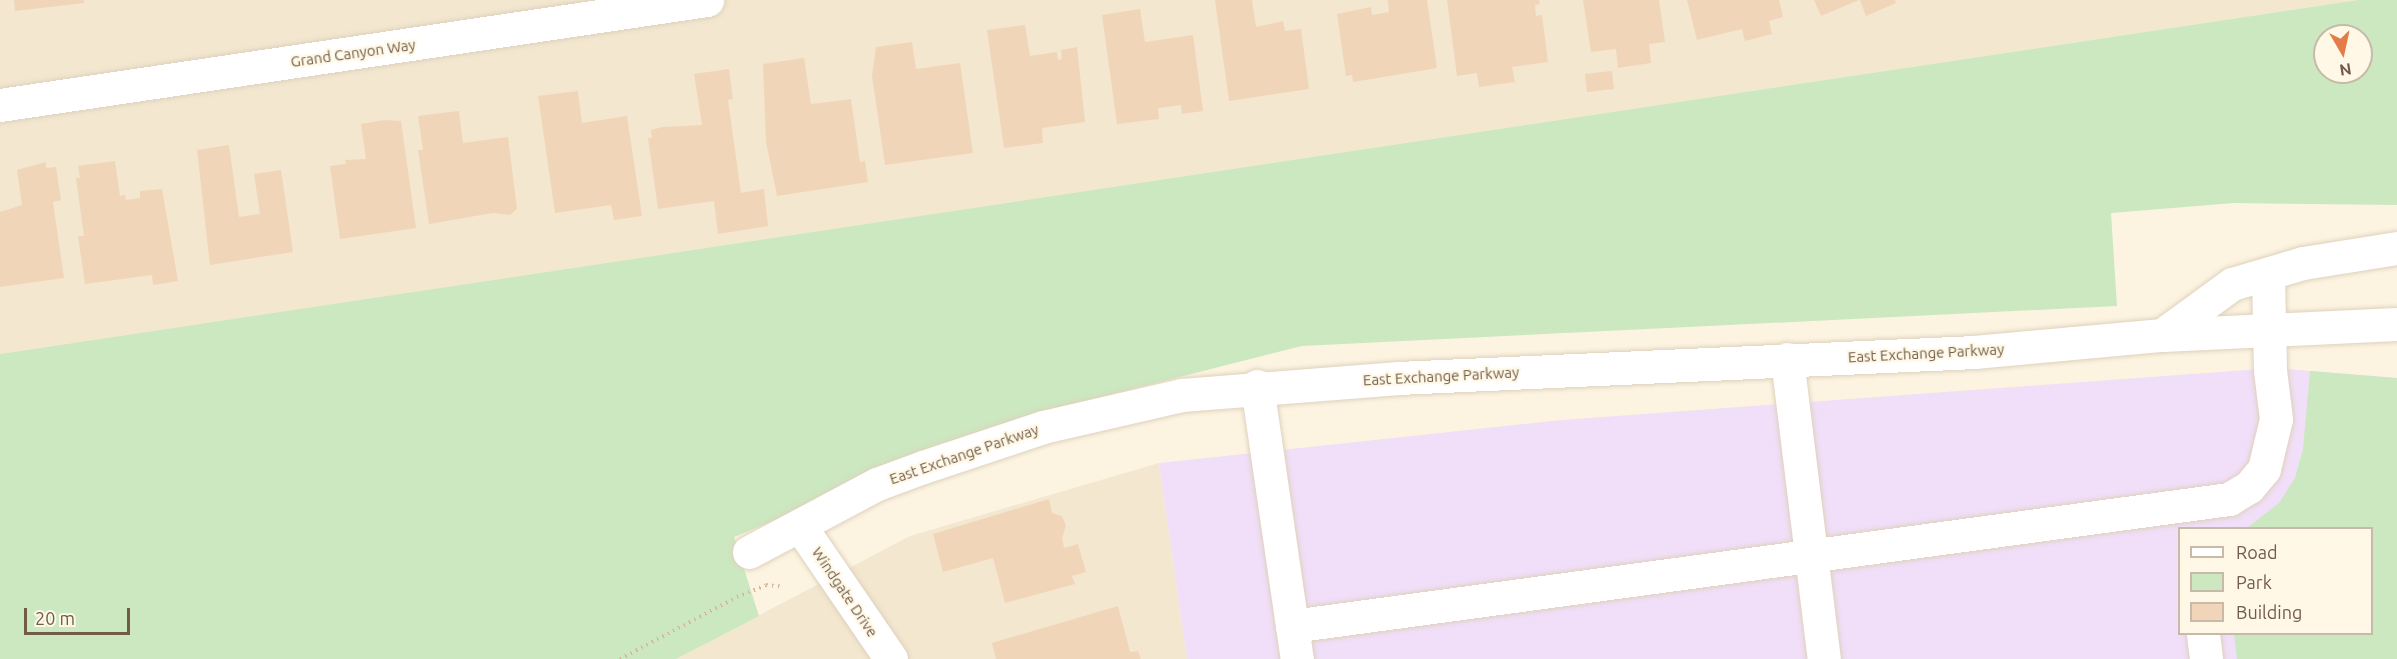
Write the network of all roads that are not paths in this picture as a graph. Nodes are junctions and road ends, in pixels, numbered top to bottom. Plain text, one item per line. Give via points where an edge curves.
1 (707, 0) edge
2 (0, 105) edge
3 (2397, 249) edge
4 (2268, 274) junction
5 (2397, 324) edge
6 (2269, 329) junction
7 (2162, 335) junction
8 (1787, 359) junction
9 (1257, 386) junction
10 (2190, 518) edge
11 (800, 526) junction
12 (749, 552) dead end
13 (1811, 554) junction
14 (1292, 626) junction
15 (2203, 635) edge
16 (891, 659) edge
17 (1297, 659) edge
18 (1824, 659) edge
19 (2206, 659) edge

1 - 2 street, Grand Canyon Way
3 - 4 street via 2303,263
4 - 6 street
4 - 7 street via 2232,284
5 - 6 street, East Exchange Parkway
6 - 7 street, East Exchange Parkway
6 - 10 street via 2276,419 2264,469 2249,487
7 - 8 street, East Exchange Parkway via 1974,352
8 - 9 street, East Exchange Parkway
8 - 13 street
9 - 11 street, East Exchange Parkway via 1182,395 1043,427 878,484
9 - 14 street
10 - 13 street
11 - 12 street, East Exchange Parkway
11 - 16 street, Windgate Drive
13 - 14 street
13 - 18 street
14 - 17 street
15 - 19 street

